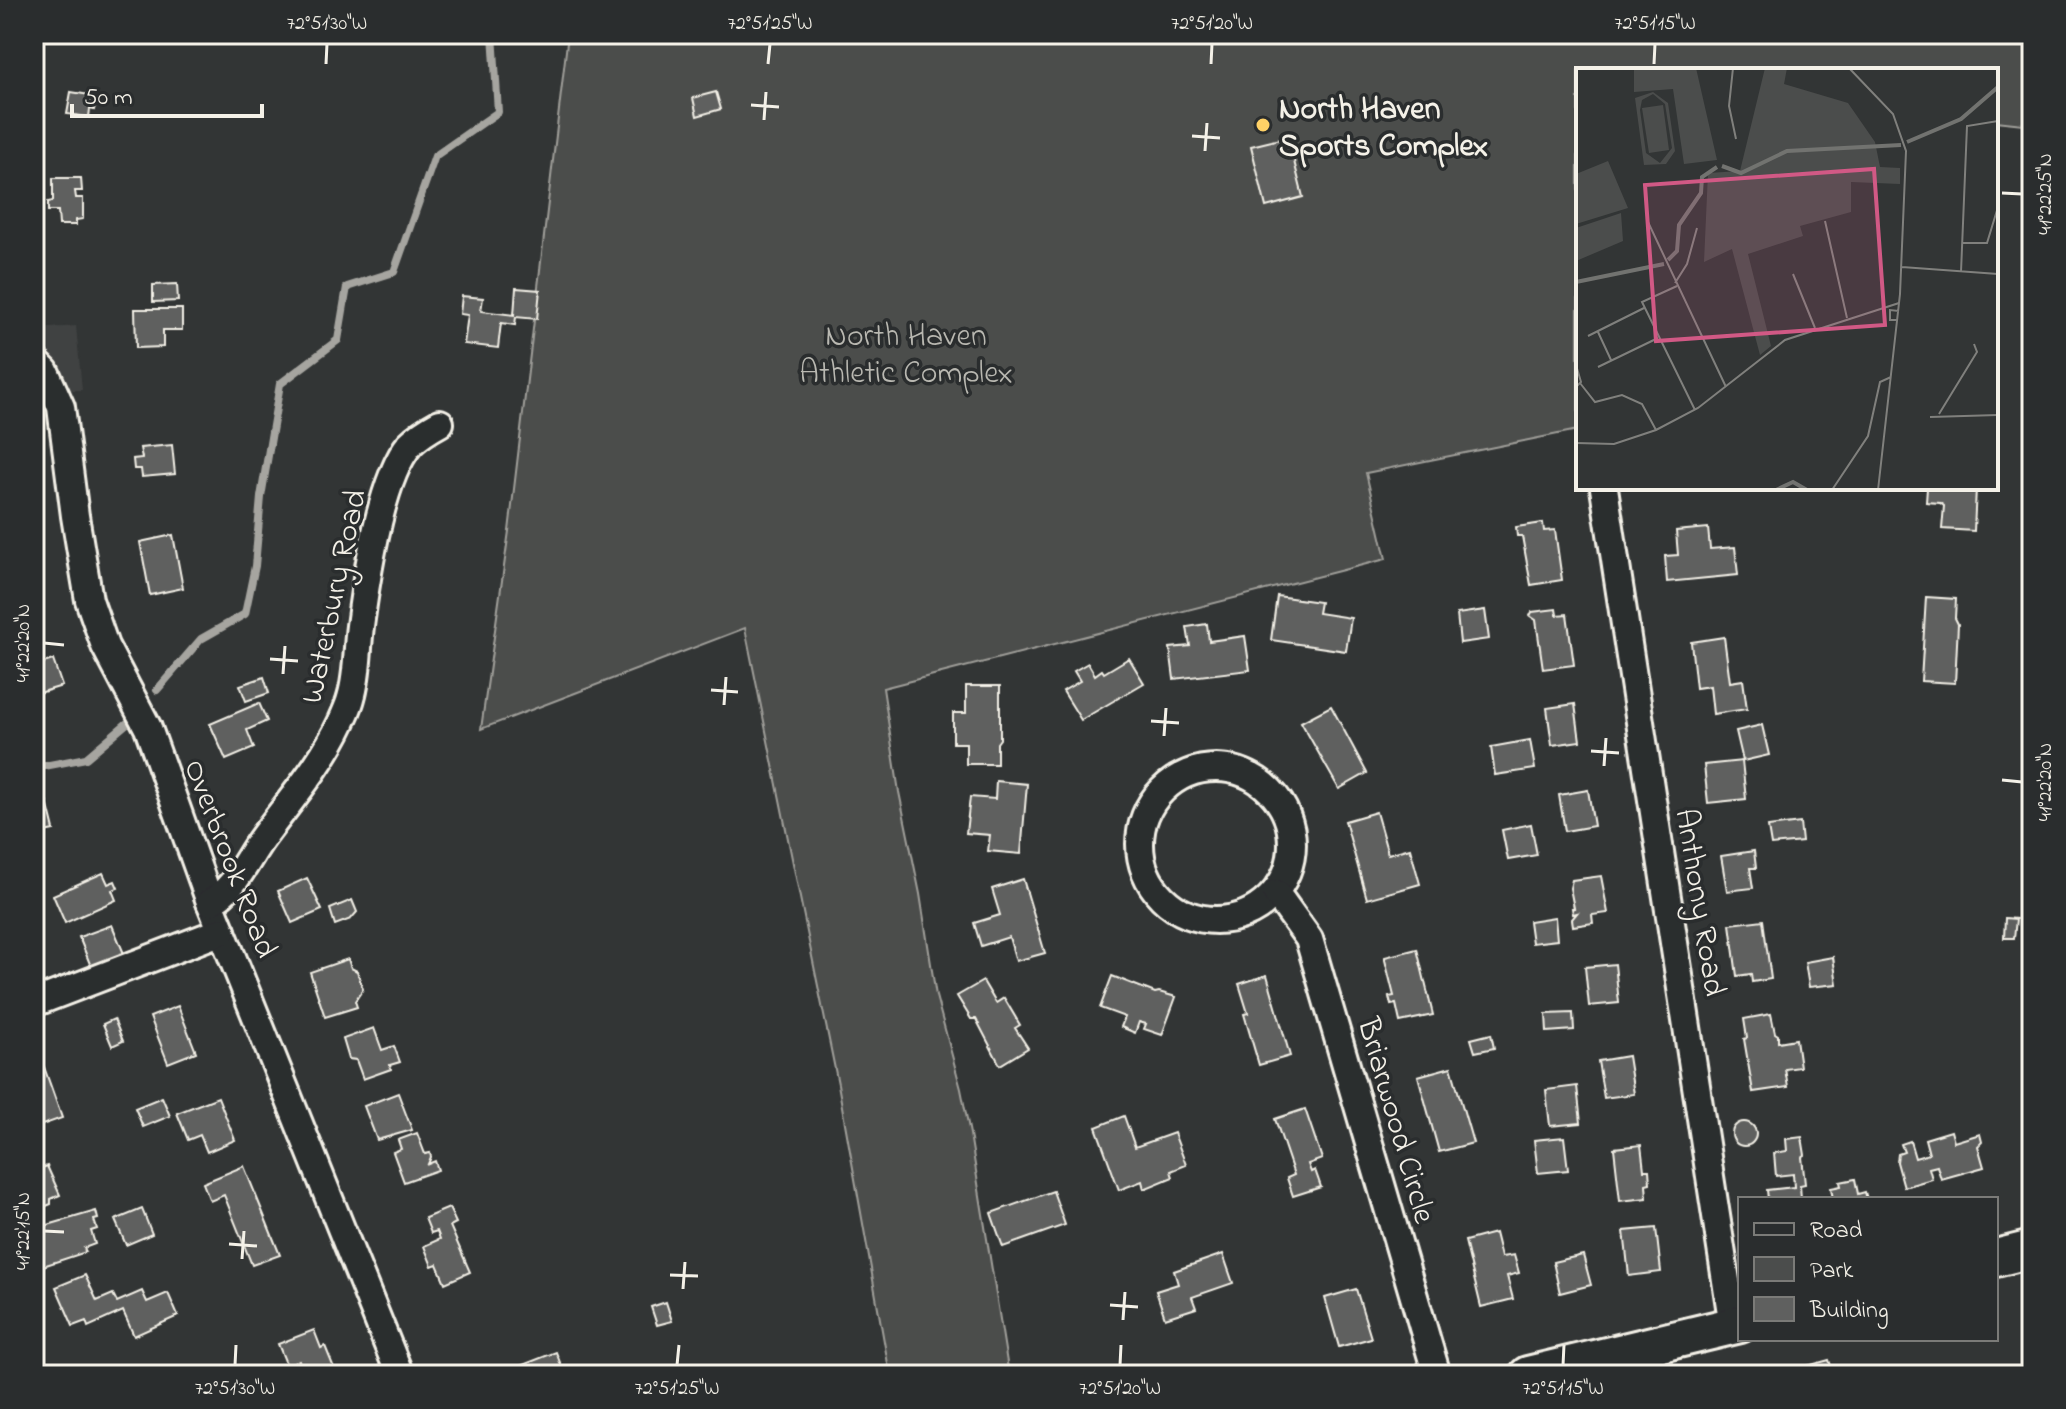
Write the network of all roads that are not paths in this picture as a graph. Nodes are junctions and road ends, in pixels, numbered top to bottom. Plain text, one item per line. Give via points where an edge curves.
1 (34, 360) edge
2 (440, 423) dead end
3 (1604, 490) edge
4 (1276, 893) junction
5 (210, 902) junction
6 (222, 931) junction
7 (34, 1003) edge
8 (2032, 1249) edge
9 (1998, 1258) edge
10 (1736, 1325) edge
11 (400, 1375) edge
12 (1437, 1375) edge
13 (1528, 1375) edge

1 - 5 street, Overbrook Road via 45,371 61,407 89,600 105,646 148,728
2 - 5 street, Waterbury Road via 408,446 388,490 368,575 351,700 334,736 236,878
3 - 10 street, Anthony Road
4 - 4 street via 1289,870 1293,845 1279,799 1261,782 1240,771 1191,771 1153,800 1141,824 1139,850 1145,876 1160,897 1182,913 1207,921 1234,919 1258,909
4 - 12 street, Briarwood Circle via 1309,939
5 - 6 street, Overbrook Road
6 - 7 street
6 - 11 street, Overbrook Road
8 - 9 street
10 - 13 street

